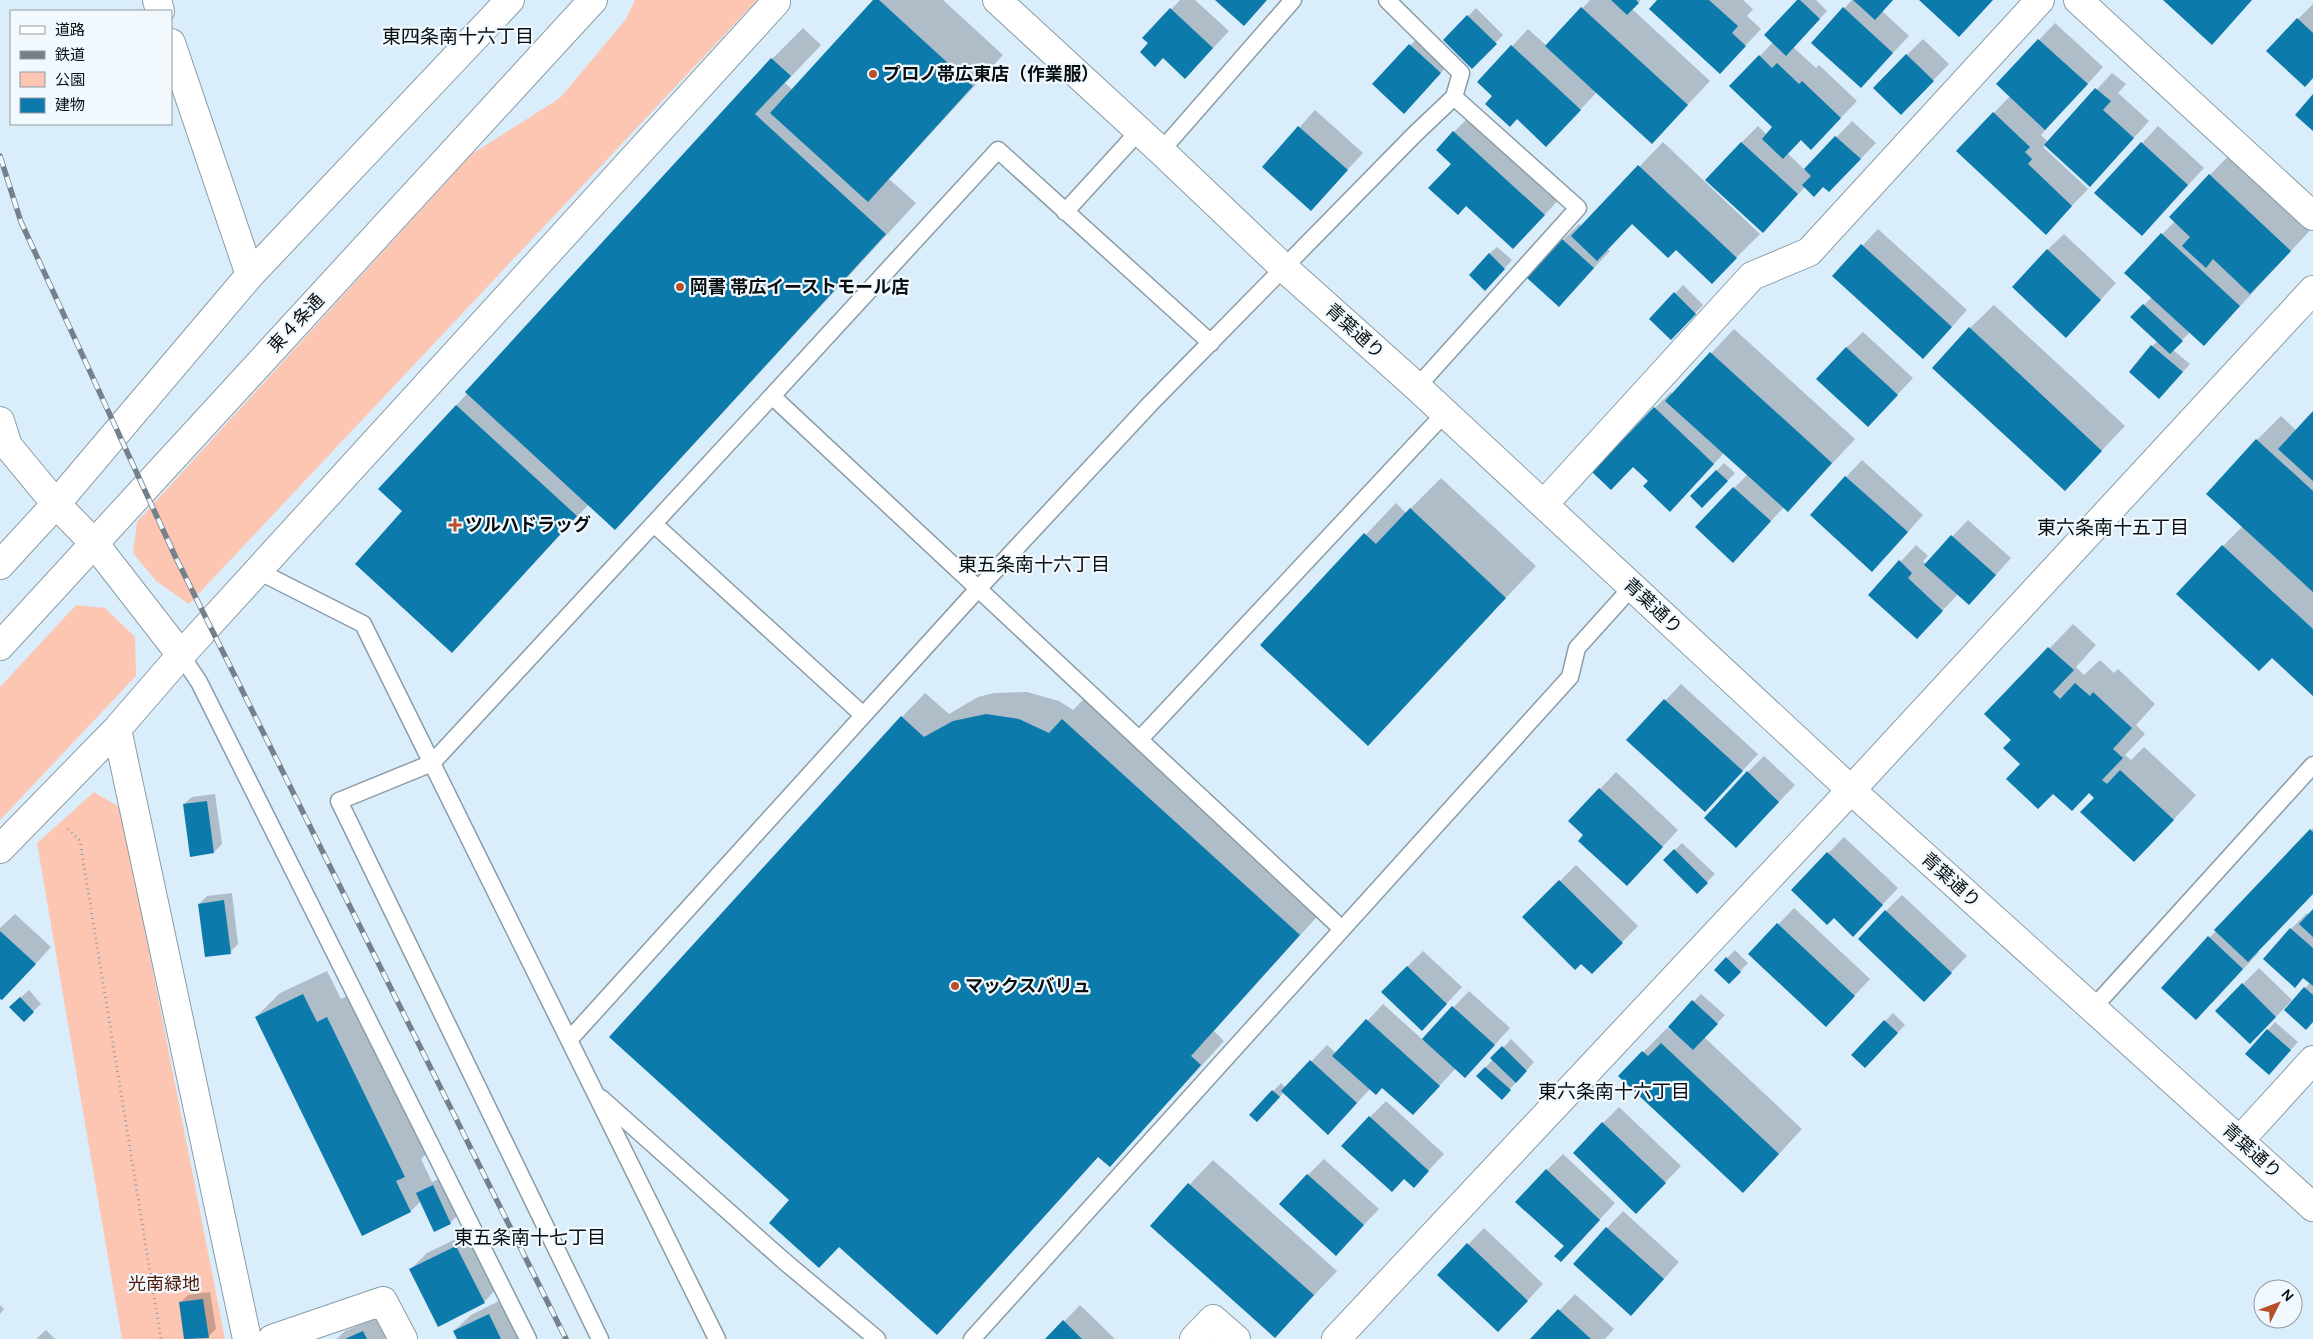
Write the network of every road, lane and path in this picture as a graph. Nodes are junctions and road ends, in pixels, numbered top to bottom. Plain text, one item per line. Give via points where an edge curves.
1 (510, 0) edge
2 (592, 0) edge
3 (774, 0) edge
4 (997, 0) edge
5 (1293, 0) edge
6 (1387, 0) edge
7 (2040, 0) edge
8 (2078, 0) edge
9 (172, 46) edge
10 (1454, 97) junction
11 (1139, 132) junction
12 (1161, 151) junction
13 (1065, 212) junction
14 (2313, 216) edge
15 (1283, 267) junction
16 (250, 275) junction
17 (2313, 290) edge
18 (1211, 343) junction
19 (1417, 387) junction
20 (772, 396) junction
21 (1445, 413) junction
22 (0, 421) edge
23 (56, 504) junction
24 (1544, 504) junction
25 (654, 524) junction
26 (94, 544) junction
27 (0, 565) edge
28 (258, 570) junction
29 (1632, 587) junction
30 (977, 590) junction
31 (0, 646) edge
32 (181, 655) junction
33 (863, 715) junction
34 (117, 729) junction
35 (1140, 739) junction
36 (432, 763) junction
37 (2313, 765) edge
38 (1851, 790) junction
39 (42, 805) junction
40 (0, 849) edge
41 (1342, 929) junction
42 (2093, 1008) junction
43 (569, 1040) junction
44 (2313, 1060) edge
45 (594, 1092) junction
46 (2240, 1140) junction
47 (2313, 1207) edge
48 (161, 1339) edge
49 (248, 1339) edge
50 (272, 1339) edge
51 (402, 1339) edge
52 (528, 1339) edge
53 (600, 1339) edge
54 (717, 1339) edge
55 (877, 1339) edge
56 (972, 1339) edge
57 (1194, 1339) edge
58 (1236, 1339) edge
59 (1336, 1339) edge

1 - 16 street
2 - 26 street, 東４条通
3 - 28 street via 776,2
4 - 11 street, 青葉通り
5 - 12 lane
6 - 10 lane via 1462,73
7 - 24 street via 1809,252 1752,276
8 - 14 street
9 - 16 street
10 - 15 lane
10 - 19 lane via 1578,208
11 - 12 street, 青葉通り
11 - 13 lane
12 - 15 street, 青葉通り
13 - 18 lane
13 - 20 lane via 998,150
15 - 18 lane
15 - 19 street, 青葉通り
16 - 23 street
17 - 38 street
18 - 30 lane
19 - 21 street, 青葉通り
20 - 25 lane
20 - 30 lane
21 - 24 street, 青葉通り
21 - 35 lane
22 - 23 street via 8,446
23 - 26 street
23 - 27 street
24 - 29 street, 青葉通り
25 - 33 lane
25 - 36 lane
26 - 31 street, 東４条通
26 - 32 street
28 - 32 street
28 - 36 lane via 363,624
29 - 38 street, 青葉通り
29 - 41 lane via 1577,648 1570,677
30 - 33 lane
30 - 35 lane
32 - 34 street
32 - 52 lane via 203,690
33 - 43 lane
34 - 39 street
34 - 49 street
35 - 41 lane
36 - 43 lane
36 - 53 lane via 339,801
37 - 42 lane
38 - 42 street, 青葉通り
38 - 59 street
39 - 40 street
39 - 48 path via 80,841
41 - 56 lane
42 - 46 street, 青葉通り
43 - 45 lane
44 - 46 street
45 - 54 lane
45 - 55 lane
46 - 47 street, 青葉通り
50 - 51 street via 383,1301
57 - 58 street via 1213,1319

